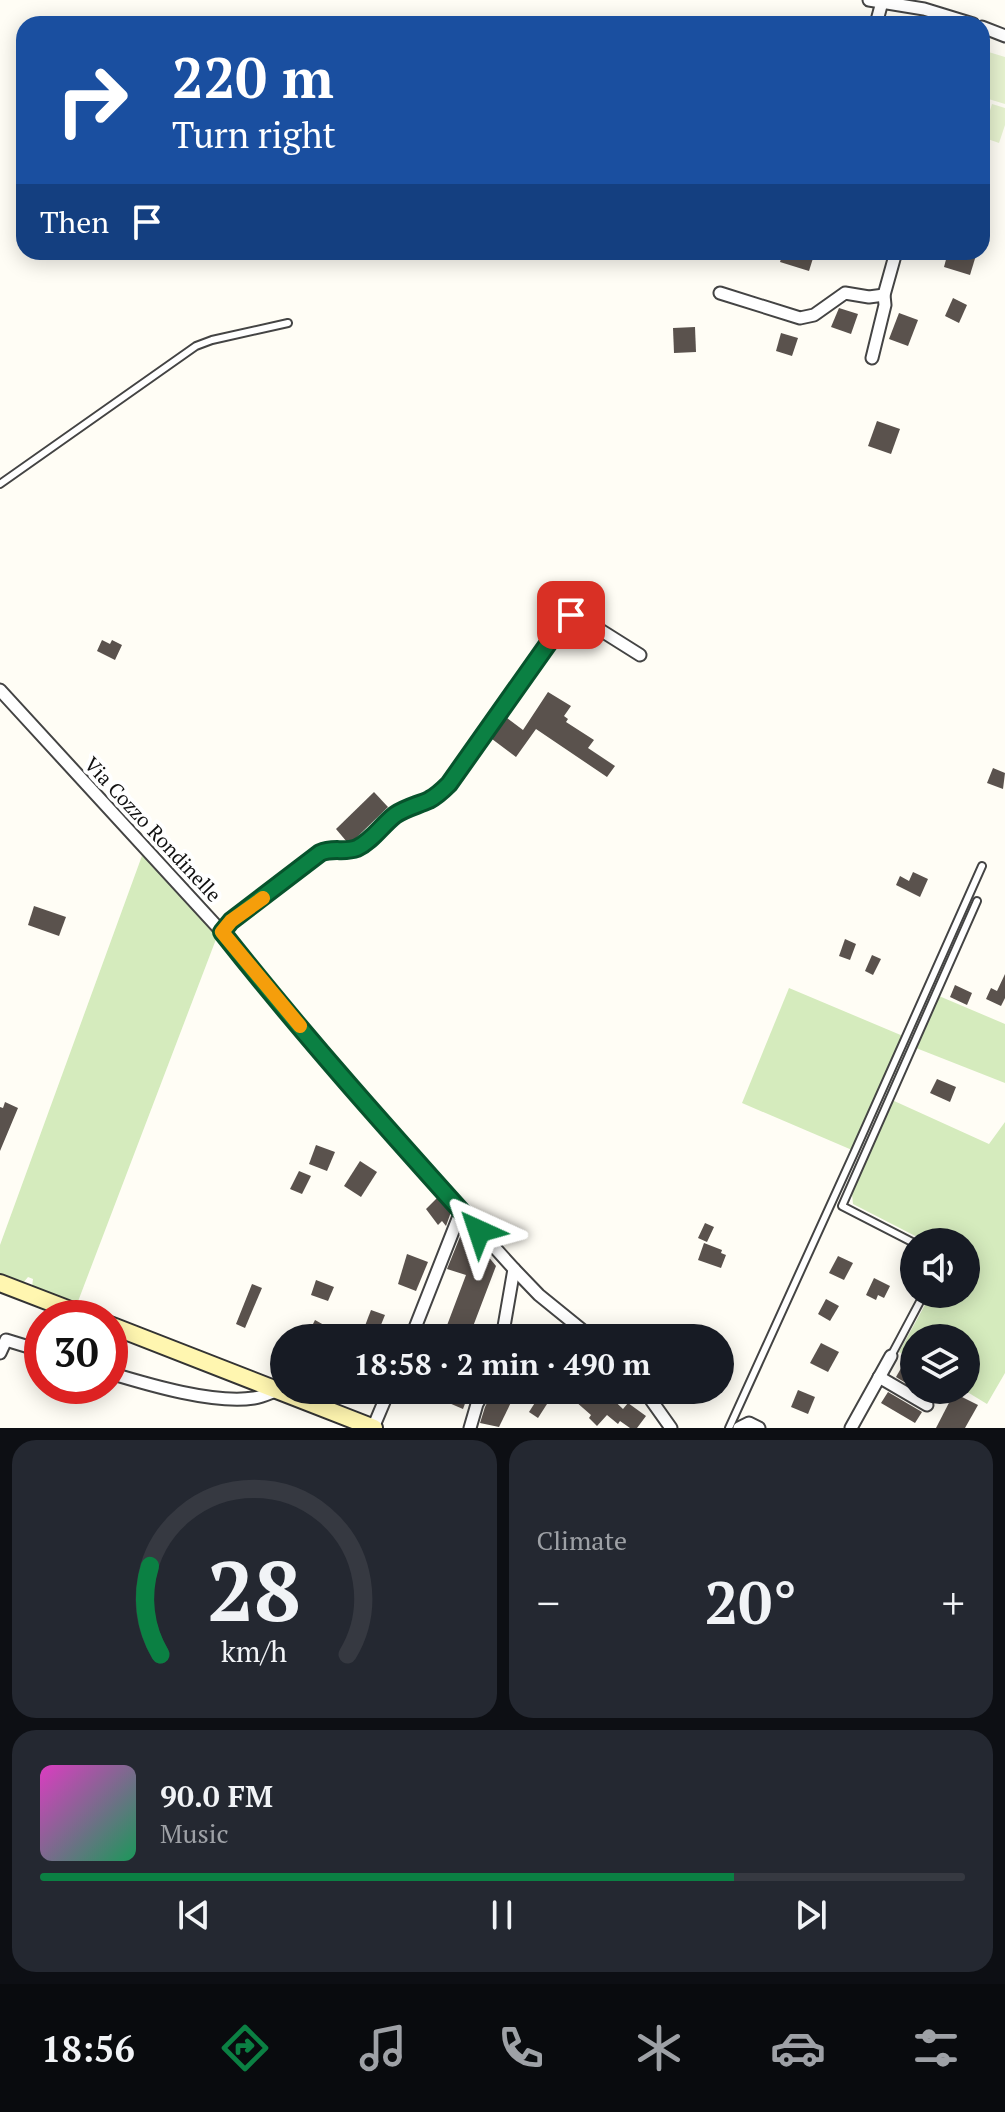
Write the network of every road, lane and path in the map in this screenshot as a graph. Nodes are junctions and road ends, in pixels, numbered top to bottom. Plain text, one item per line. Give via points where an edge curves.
1 (869, 0) edge
2 (882, 2) edge
3 (899, 2) edge
4 (946, 16) edge
5 (894, 260) edge
6 (720, 293) dead end
7 (884, 295) junction
8 (288, 323) dead end
9 (872, 358) dead end
10 (0, 484) edge
11 (640, 655) dead end
12 (0, 690) edge
13 (982, 866) dead end
14 (977, 901) dead end
15 (222, 932) junction
16 (461, 1211) junction
17 (900, 1236) edge
18 (514, 1269) junction
19 (0, 1283) edge
20 (44, 1300) edge
21 (917, 1308) edge
22 (417, 1324) edge
23 (504, 1324) edge
24 (575, 1324) edge
25 (128, 1332) edge
26 (3, 1339) edge
27 (24, 1345) edge
28 (0, 1353) edge
29 (891, 1356) joint
30 (879, 1377) junction
31 (128, 1378) edge
32 (270, 1387) edge
33 (270, 1393) edge
34 (313, 1404) edge
35 (383, 1404) edge
36 (477, 1404) edge
37 (654, 1404) edge
38 (927, 1405) dead end
39 (374, 1428) edge
40 (470, 1428) edge
41 (671, 1428) edge
42 (729, 1428) edge
43 (739, 1428) edge
44 (759, 1428) edge
45 (851, 1428) edge

1 - 2 street
2 - 3 street
3 - 4 street
5 - 7 street
6 - 7 street via 800,318 814,315 845,293
7 - 9 street
8 - 10 lane via 196,346
11 - 15 street via 578,616 567,617 440,793 397,814 364,844 320,853
12 - 15 street, Via Cozzo Rondinelle
13 - 42 lane
14 - 17 lane via 842,1206
15 - 16 street, Via Cozzo Rondinelle
16 - 18 street, Via Cozzo Rondinelle
16 - 22 street
18 - 23 street
18 - 24 street, Via Cozzo Rondinelle
19 - 20 main road
21 - 29 lane
25 - 32 main road
26 - 27 street
26 - 28 street
29 - 30 street
30 - 38 street
30 - 45 street
31 - 33 street via 230,1400
34 - 39 main road
35 - 39 street
36 - 40 street
37 - 41 street
43 - 44 street via 749,1423

